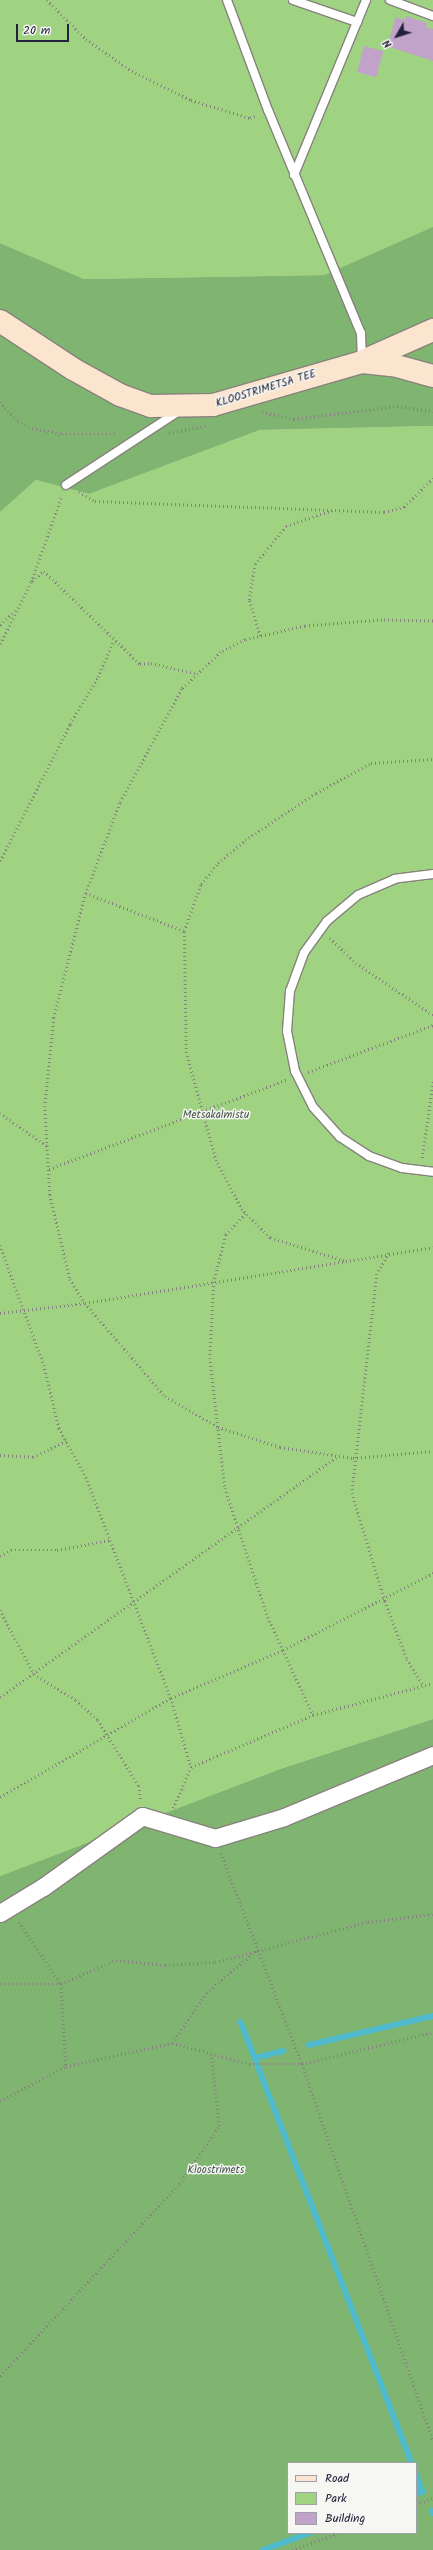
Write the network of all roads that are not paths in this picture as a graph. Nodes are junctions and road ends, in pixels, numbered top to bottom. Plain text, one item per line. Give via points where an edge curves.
1 (227, 0) edge
2 (294, 0) edge
3 (366, 0) edge
4 (390, 0) edge
5 (433, 16) edge
6 (357, 22) junction
7 (294, 175) junction
8 (0, 321) edge
9 (433, 330) edge
10 (362, 362) junction
11 (433, 376) edge
12 (183, 408) junction
13 (66, 485) road end
14 (433, 874) edge
15 (433, 1172) edge
16 (433, 1755) edge
17 (4, 1910) edge

1 - 7 lane
2 - 6 lane
3 - 6 lane
4 - 5 lane
6 - 7 lane
7 - 10 lane via 362,333
8 - 12 main road, KLOOSTRIMETSA TEE via 120,395 151,406
9 - 10 main road
10 - 11 main road, KLOOSTRIMETSA TEE via 393,364
10 - 12 main road, KLOOSTRIMETSA TEE via 246,398
12 - 13 lane
14 - 15 lane via 395,879 358,895 321,929 304,953 290,991 287,1031 297,1076 313,1107 340,1136 369,1156 402,1168
16 - 17 street via 284,1817 214,1838 142,1816

